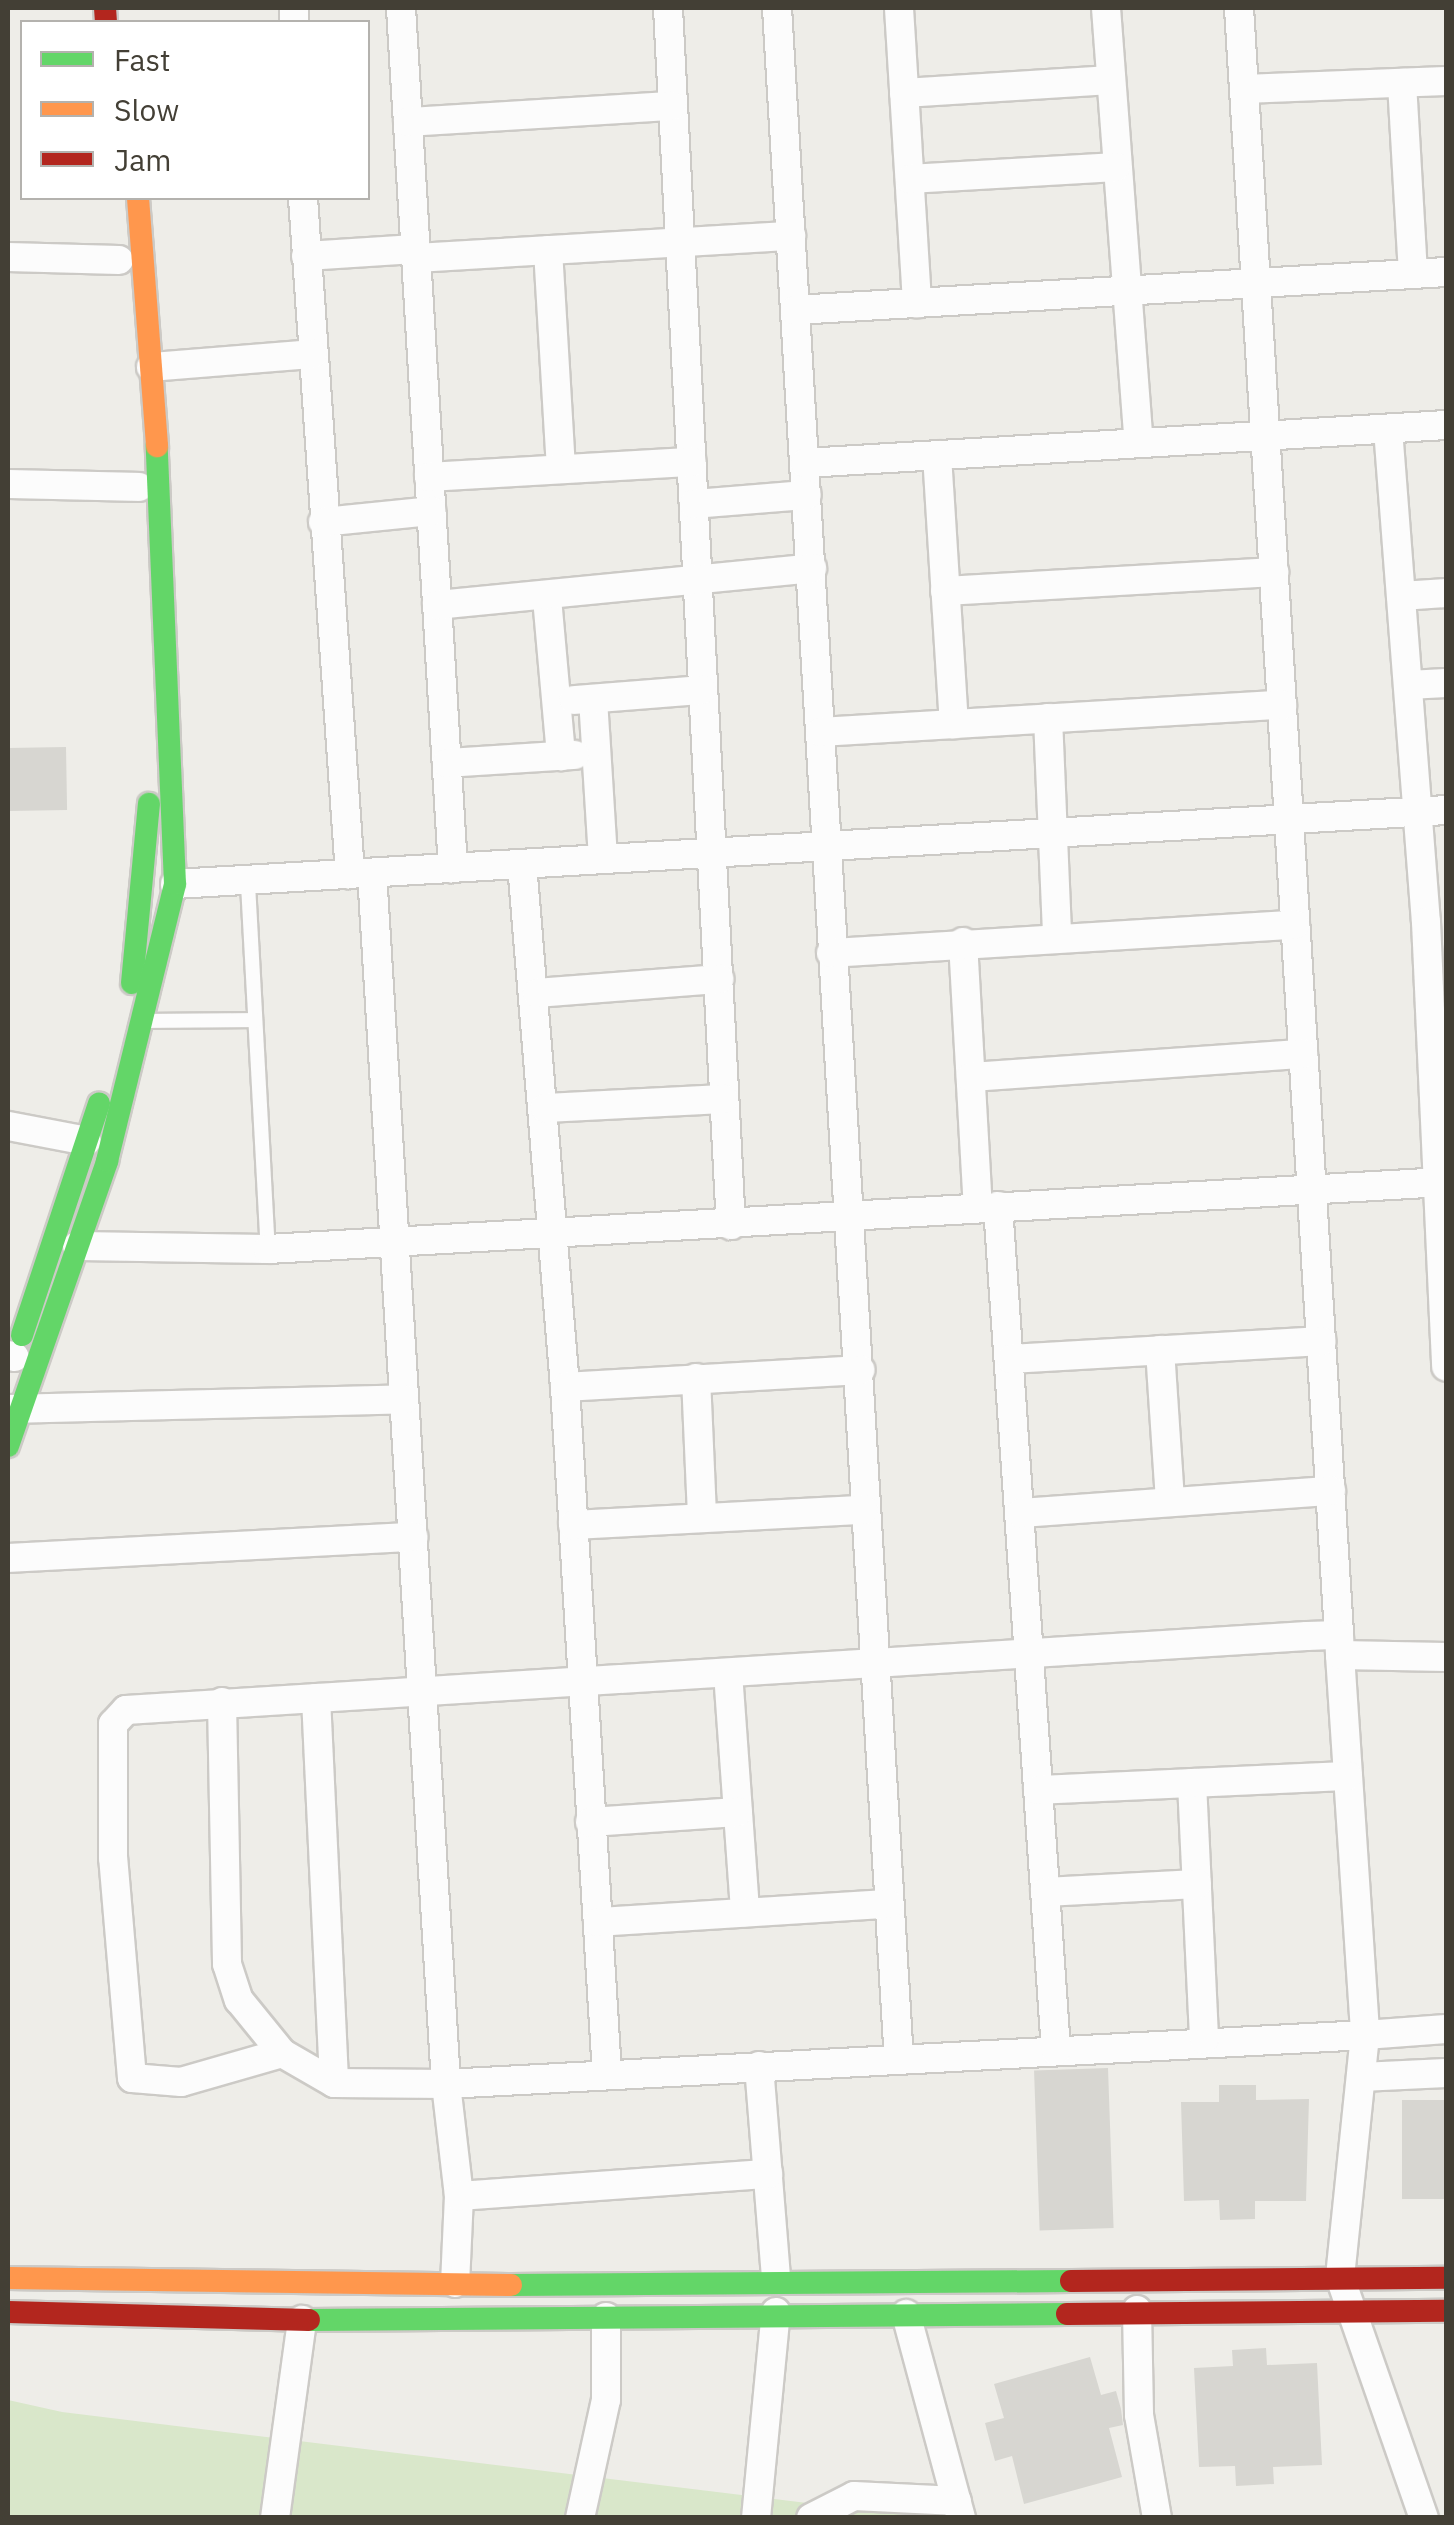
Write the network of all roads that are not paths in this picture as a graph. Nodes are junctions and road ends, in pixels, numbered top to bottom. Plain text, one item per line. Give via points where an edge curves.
1 (401, 8) edge
2 (668, 8) edge
3 (777, 8) edge
4 (899, 8) edge
5 (1106, 8) edge
6 (1239, 8) edge
7 (1111, 80) junction
8 (1446, 81) edge
9 (1402, 83) junction
10 (1244, 89) junction
11 (904, 93) junction
12 (672, 106) junction
13 (408, 122) junction
14 (1116, 168) junction
15 (910, 180) junction
16 (116, 200) edge
17 (138, 200) edge
18 (303, 200) edge
19 (791, 236) junction
20 (681, 242) junction
21 (548, 250) junction
22 (416, 253) junction
23 (306, 256) junction
24 (8, 257) edge
25 (119, 260) junction
26 (1446, 272) edge
27 (1413, 274) junction
28 (1256, 283) junction
29 (1124, 291) junction
30 (917, 303) junction
31 (796, 310) junction
32 (312, 354) junction
33 (150, 367) junction
34 (1446, 425) edge
35 (1388, 429) junction
36 (1265, 436) junction
37 (1138, 443) junction
38 (937, 455) junction
39 (692, 462) junction
40 (805, 463) junction
41 (561, 469) junction
42 (429, 477) junction
43 (8, 484) edge
44 (139, 487) junction
45 (807, 495) junction
46 (694, 504) junction
47 (431, 512) junction
48 (323, 522) junction
49 (812, 568) junction
50 (1274, 572) junction
51 (696, 584) junction
52 (946, 591) junction
53 (1446, 592) edge
54 (1401, 596) junction
55 (547, 598) junction
56 (438, 605) junction
57 (1446, 683) edge
58 (1408, 686) junction
59 (702, 690) junction
60 (593, 699) junction
61 (556, 702) junction
62 (1282, 705) junction
63 (1048, 718) junction
64 (954, 724) junction
65 (822, 732) junction
66 (596, 754) junction
67 (561, 756) junction
68 (447, 763) junction
69 (1446, 810) edge
70 (1416, 812) junction
71 (1289, 819) junction
72 (1055, 833) junction
73 (829, 846) junction
74 (712, 853) junction
75 (602, 859) junction
76 (522, 864) junction
77 (453, 868) junction
78 (361, 874) junction
79 (175, 884) junction
80 (248, 884) junction
81 (1436, 922) edge
82 (1295, 924) junction
83 (1057, 937) junction
84 (963, 942) junction
85 (831, 953) junction
86 (718, 979) junction
87 (538, 992) junction
88 (146, 1020) junction
89 (255, 1020) junction
90 (1303, 1054) junction
91 (1439, 1058) edge
92 (971, 1077) junction
93 (724, 1099) junction
94 (545, 1108) junction
95 (8, 1126) edge
96 (86, 1141) junction
97 (1443, 1182) edge
98 (1312, 1193) junction
99 (988, 1207) junction
100 (844, 1217) junction
101 (731, 1225) junction
102 (552, 1231) junction
103 (399, 1239) junction
104 (78, 1246) junction
105 (268, 1249) junction
106 (1321, 1340) junction
107 (1160, 1350) junction
108 (1010, 1359) junction
109 (10, 1364) edge
110 (1446, 1367) edge
111 (861, 1370) junction
112 (696, 1378) junction
113 (566, 1387) junction
114 (404, 1399) junction
115 (14, 1409) edge
116 (8, 1446) edge
117 (1330, 1491) junction
118 (1170, 1502) junction
119 (864, 1510) junction
120 (1020, 1513) junction
121 (702, 1518) junction
122 (572, 1525) junction
123 (413, 1537) junction
124 (8, 1558) edge
125 (1340, 1645) junction
126 (1030, 1652) junction
127 (1446, 1657) edge
128 (874, 1664) junction
129 (728, 1673) junction
130 (582, 1682) junction
131 (420, 1692) junction
132 (316, 1698) junction
133 (222, 1702) junction
134 (1348, 1776) junction
135 (1192, 1783) junction
136 (1038, 1790) junction
137 (738, 1812) junction
138 (590, 1822) junction
139 (1197, 1884) junction
140 (1045, 1892) junction
141 (888, 1904) junction
142 (745, 1912) junction
143 (598, 1922) junction
144 (1446, 2029) edge
145 (1365, 2035) junction
146 (1204, 2040) junction
147 (1056, 2051) junction
148 (282, 2053) junction
149 (899, 2059) junction
150 (760, 2066) junction
151 (606, 2073) junction
152 (1446, 2073) edge
153 (1361, 2077) junction
154 (334, 2083) junction
155 (446, 2084) junction
156 (768, 2174) junction
157 (459, 2196) junction
158 (1340, 2277) junction
159 (8, 2278) edge
160 (776, 2278) junction
161 (1446, 2278) edge
162 (455, 2283) junction
163 (1137, 2310) junction
164 (8, 2312) edge
165 (776, 2312) junction
166 (1446, 2312) edge
167 (906, 2314) junction
168 (1349, 2314) junction
169 (606, 2317) junction
170 (302, 2320) junction
171 (959, 2509) edge
172 (1152, 2516) edge
173 (276, 2518) edge
174 (580, 2518) edge
175 (756, 2518) edge
176 (811, 2518) edge
177 (1424, 2518) edge

1 - 13 street
2 - 12 street
3 - 19 street
4 - 11 street
5 - 7 street
6 - 10 street
7 - 11 street
7 - 14 street
8 - 9 street
9 - 10 street
9 - 27 street
10 - 28 street
11 - 15 street
12 - 13 street
12 - 20 street
13 - 22 street
14 - 15 street
14 - 29 street
15 - 30 street
16 - 25 main road
17 - 33 main road
18 - 23 street
19 - 20 street
19 - 31 street
20 - 21 street
20 - 39 street
21 - 22 street
21 - 41 street
22 - 23 street
22 - 42 street
23 - 32 street
24 - 25 street
25 - 44 main road
26 - 27 street
27 - 28 street
28 - 29 street
28 - 36 street
29 - 30 street
29 - 37 street
30 - 31 street
31 - 40 street
32 - 33 street
32 - 48 street
33 - 79 main road
34 - 35 street
35 - 36 street
35 - 54 street
36 - 37 street
36 - 50 street
37 - 38 street
38 - 40 street
38 - 52 street
39 - 41 street
39 - 46 street
40 - 45 street
41 - 42 street
42 - 47 street
43 - 44 street
44 - 96 main road via 150,750 146,889 126,1020
45 - 46 street
45 - 49 street
46 - 51 street
47 - 48 street
47 - 56 street
48 - 78 street
49 - 51 street
49 - 65 street
50 - 52 street
50 - 62 street
51 - 55 street
51 - 59 street
52 - 64 street
53 - 54 street
54 - 58 street
55 - 56 street
55 - 61 street
56 - 68 street
57 - 58 street
58 - 70 street
59 - 60 street
59 - 74 street
60 - 61 street
60 - 66 street
61 - 67 street
62 - 63 street
62 - 71 street
63 - 64 street
63 - 72 street
64 - 65 street
65 - 73 street
66 - 67 street
66 - 75 street
67 - 68 street
68 - 77 street
69 - 70 street
70 - 71 street
70 - 81 street
71 - 72 street
71 - 82 street
72 - 73 street
72 - 83 street
73 - 74 street
73 - 85 street
74 - 75 street
74 - 86 street
75 - 76 street
76 - 77 street
76 - 87 street
77 - 78 street
78 - 80 street
78 - 103 street
79 - 80 street
79 - 88 main road
80 - 89 lane
81 - 91 street
82 - 83 street
82 - 90 street
83 - 84 street
84 - 85 street
84 - 92 street
85 - 100 street
86 - 87 street
86 - 93 street
87 - 94 street
88 - 89 lane
88 - 104 main road
89 - 105 lane
90 - 92 street
90 - 98 street
91 - 97 street
92 - 99 street
93 - 94 street
93 - 101 street
94 - 102 street
95 - 96 street
96 - 109 main road
97 - 98 street
97 - 110 street
98 - 99 street
98 - 106 street
99 - 100 street
99 - 108 street
100 - 101 street
100 - 111 street
101 - 102 street
102 - 103 street
102 - 113 street
103 - 105 street
103 - 114 street
104 - 105 street
104 - 115 main road
106 - 107 street
106 - 117 street
107 - 108 street
107 - 118 street
108 - 120 street
111 - 112 street
111 - 119 street
112 - 113 street
112 - 121 street
113 - 122 street
114 - 115 street
114 - 123 street
115 - 116 main road
117 - 118 street
117 - 125 street
118 - 120 street
119 - 121 street
119 - 128 street
120 - 126 street
121 - 122 street
122 - 130 street
123 - 124 street
123 - 131 street
125 - 126 street
125 - 127 street
125 - 134 street
126 - 128 street
126 - 136 street
128 - 129 street
128 - 141 street
129 - 130 street
129 - 137 street
130 - 131 street
130 - 138 street
131 - 132 street
131 - 155 street
132 - 133 street
132 - 154 street
133 - 148 street via 228,1964 248,2016
133 - 148 street via 126,1710 113,1724 116,1944 127,2062 132,2078 181,2082
134 - 135 street
134 - 145 street
135 - 136 street
135 - 139 street
136 - 140 street
137 - 138 street
137 - 142 street
138 - 143 street
139 - 140 street
139 - 146 street
140 - 147 street
141 - 142 street
141 - 149 street
142 - 143 street
143 - 151 street
144 - 145 street
145 - 146 street
145 - 153 street
146 - 147 street
147 - 149 street
148 - 154 street
149 - 150 street
150 - 151 street
150 - 156 street
151 - 155 street
152 - 153 street
153 - 158 street
154 - 155 street
155 - 157 street
156 - 157 street
156 - 160 street
157 - 162 street
158 - 160 main road
158 - 161 main road
158 - 168 street
159 - 162 main road
160 - 162 main road
163 - 167 main road
163 - 168 main road
163 - 172 street via 1139,2415
164 - 170 main road
165 - 167 main road
165 - 169 main road
165 - 175 street
166 - 168 main road
167 - 171 street
168 - 177 street
169 - 170 main road
169 - 174 street via 606,2400
170 - 173 street
171 - 176 street via 854,2496

